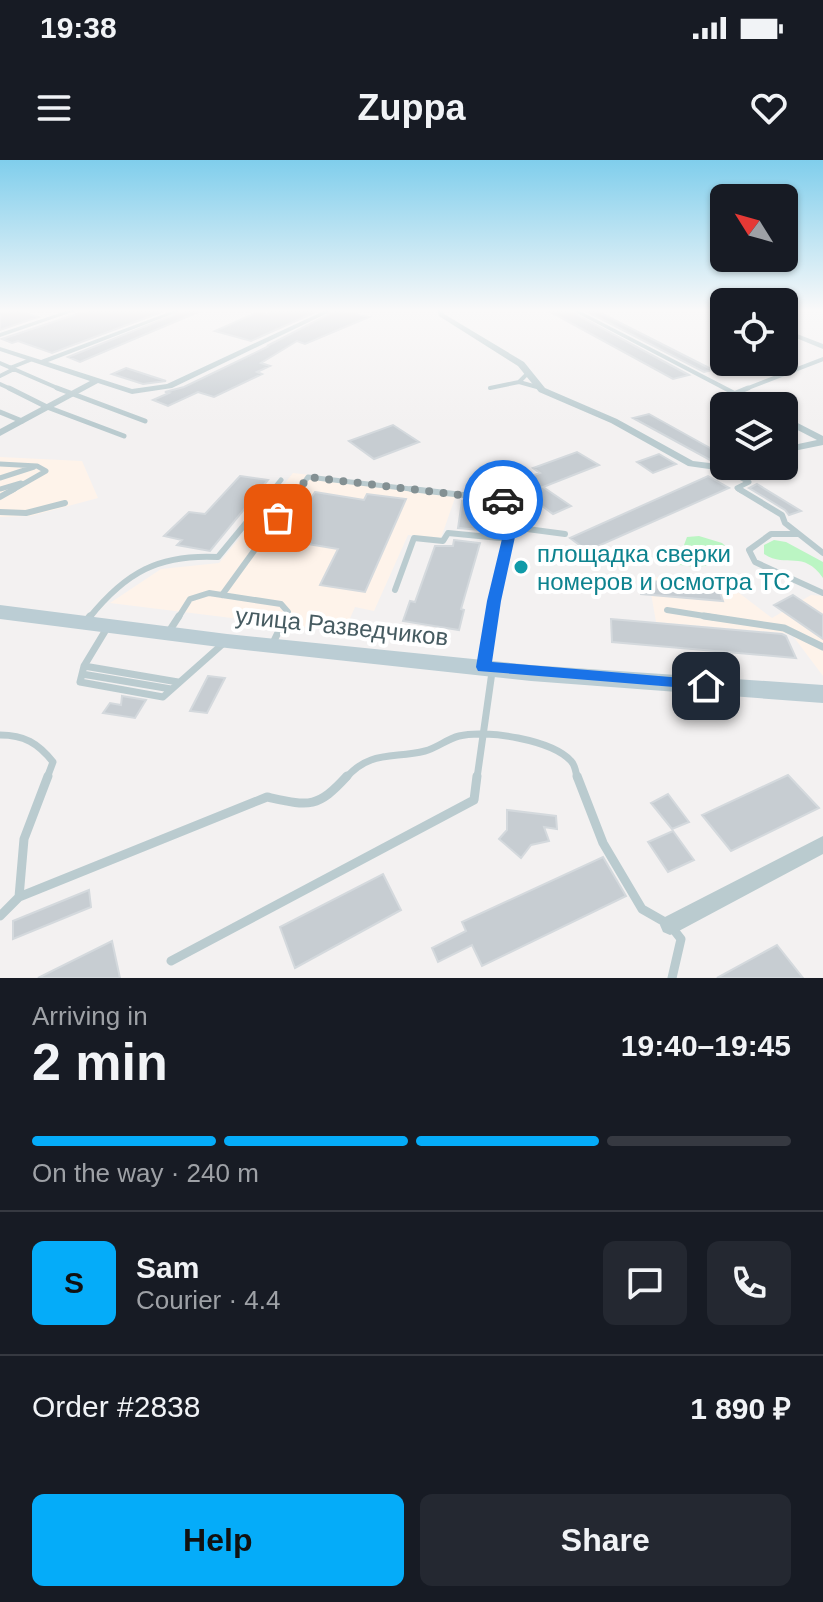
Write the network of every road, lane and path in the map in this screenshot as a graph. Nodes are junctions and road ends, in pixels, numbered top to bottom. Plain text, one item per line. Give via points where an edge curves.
1 (74, 348) edge
2 (250, 348) edge
3 (495, 348) edge
4 (649, 348) edge
5 (0, 349) edge
6 (823, 359) edge
7 (35, 362) junction
8 (0, 363) edge
9 (12, 368) junction
10 (527, 374) junction
11 (0, 376) edge
12 (96, 381) junction
13 (519, 382) junction
14 (0, 384) edge
15 (537, 387) junction
16 (490, 388) dead end
17 (734, 392) edge
18 (739, 392) edge
19 (72, 395) junction
20 (47, 407) junction
21 (0, 412) edge
22 (22, 421) junction
23 (145, 421) dead end
24 (798, 427) edge
25 (0, 433) edge
26 (124, 436) dead end
27 (823, 441) edge
28 (798, 447) edge
29 (37, 466) junction
30 (710, 466) edge
31 (1, 469) edge
32 (36, 479) junction
33 (281, 480) dead end
34 (746, 480) edge
35 (0, 489) edge
36 (0, 497) edge
37 (65, 503) dead end
38 (496, 505) dead end
39 (506, 506) junction
40 (0, 512) edge
41 (512, 527) junction
42 (565, 534) dead end
43 (798, 534) junction
44 (510, 539) junction
45 (823, 553) edge
46 (395, 590) dead end
47 (823, 593) edge
48 (222, 595) junction
49 (667, 610) dead end
50 (0, 612) edge
51 (86, 621) junction
52 (109, 625) junction
53 (168, 633) junction
54 (227, 641) junction
55 (272, 645) junction
56 (823, 647) edge
57 (488, 668) junction
58 (83, 670) junction
59 (178, 682) junction
60 (823, 694) edge
61 (482, 734) junction
62 (0, 735) edge
63 (823, 845) edge
64 (19, 897) junction
65 (0, 916) edge
66 (670, 925) junction
67 (171, 961) dead end
68 (672, 978) edge

1 - 7 street
2 - 12 street via 169,386 143,392
3 - 10 street
4 - 17 street
5 - 7 street
6 - 18 lane
7 - 9 lane
7 - 12 street
8 - 9 lane
9 - 11 lane
9 - 19 lane
10 - 13 lane
10 - 15 street
12 - 19 street
13 - 15 lane
13 - 16 lane
14 - 20 lane
15 - 30 street via 614,421 691,464
19 - 20 street
19 - 23 lane
20 - 22 street
20 - 26 lane
21 - 22 lane
22 - 25 street
24 - 27 street
27 - 28 street
29 - 31 lane
29 - 31 lane via 18,472
29 - 32 lane via 46,471
32 - 35 lane
32 - 36 lane
33 - 51 lane via 218,557 145,565 104,597
34 - 43 lane via 737,488 782,515
37 - 40 lane via 26,513
38 - 39 lane
39 - 41 lane via 514,514
39 - 48 lane via 506,500 308,477
41 - 42 lane
41 - 44 lane
43 - 45 lane
43 - 47 lane via 760,536 749,550 755,562
44 - 46 lane via 448,533 443,541 414,538
44 - 57 lane via 494,601
48 - 53 lane via 190,599
48 - 55 lane via 281,604 288,612
49 - 56 lane via 784,628
50 - 51 main road, улица Разведчиков
51 - 52 main road, улица Разведчиков
52 - 53 main road, улица Разведчиков
52 - 58 lane
53 - 54 main road, улица Разведчиков
54 - 55 main road, улица Разведчиков
54 - 59 lane
55 - 57 main road, улица Разведчиков
57 - 60 main road, улица Разведчиков
57 - 61 lane
58 - 59 lane
58 - 59 lane via 171,689
61 - 64 lane via 459,736 427,751 368,759 329,796 305,805 267,797
61 - 66 lane via 539,742 574,763 603,843 642,909
61 - 67 lane via 474,800
62 - 64 lane via 20,734 39,743 53,762 24,839
63 - 66 street
64 - 65 lane
66 - 68 lane via 681,939

